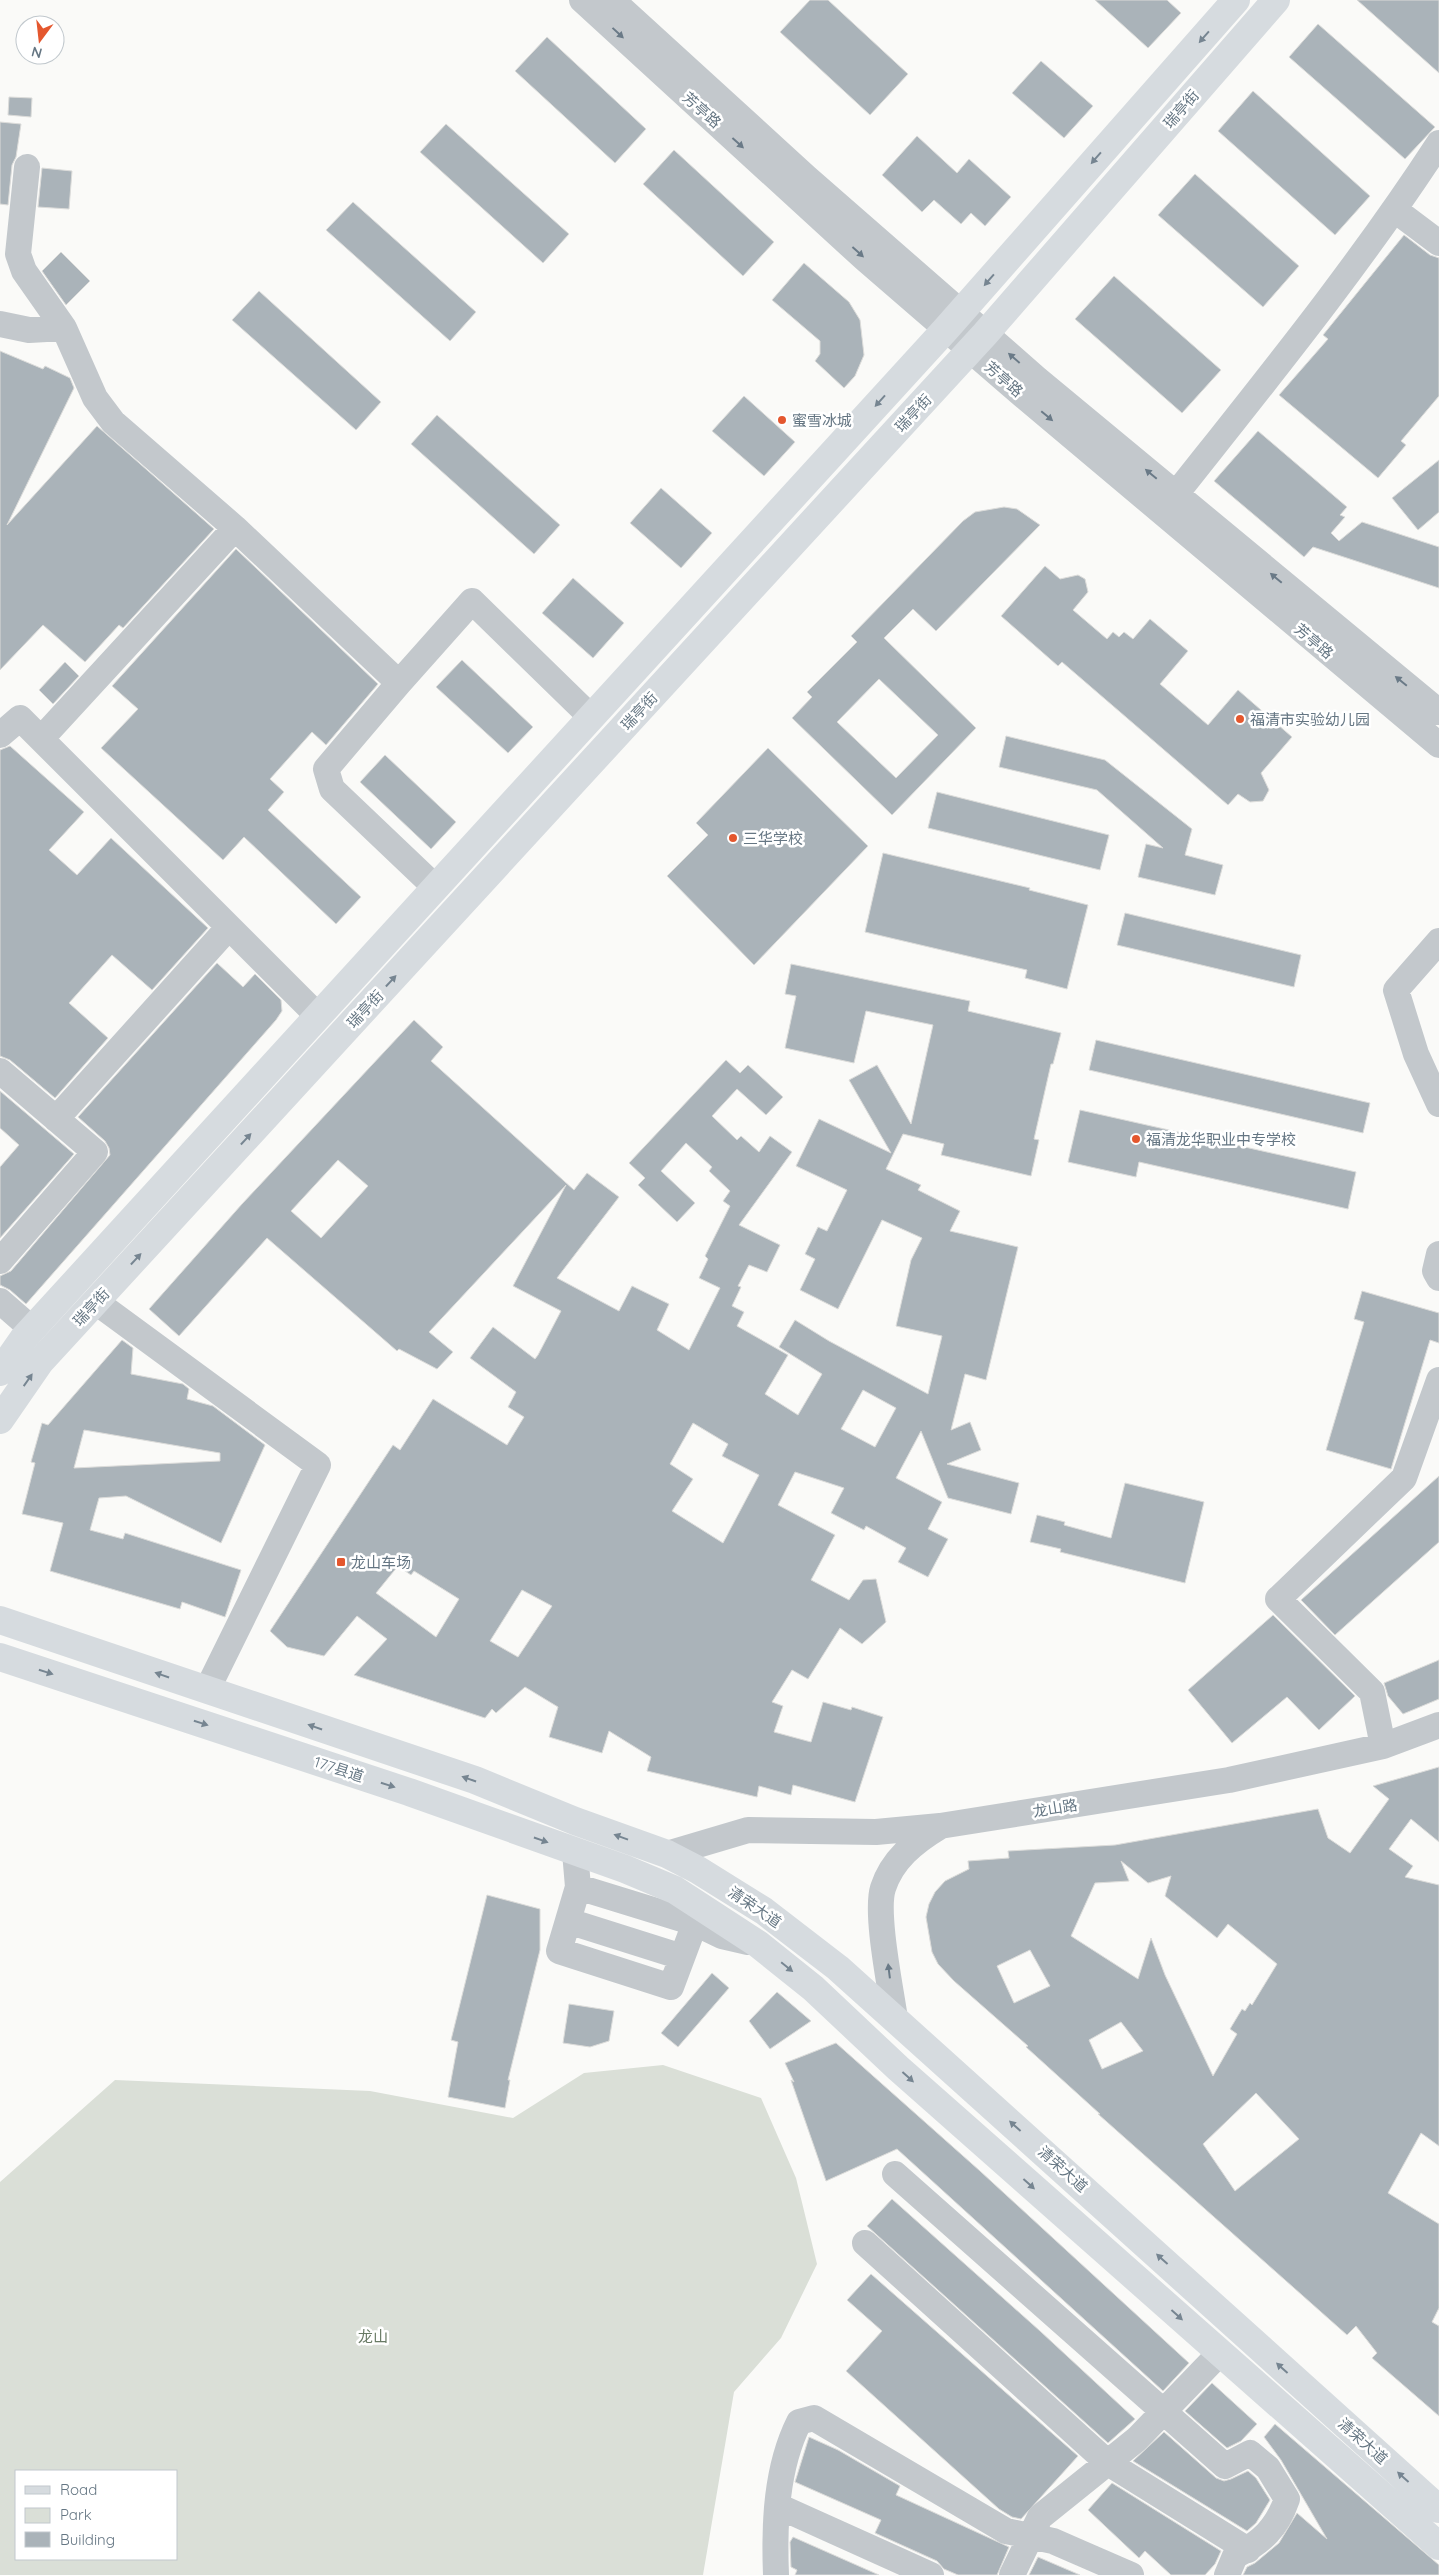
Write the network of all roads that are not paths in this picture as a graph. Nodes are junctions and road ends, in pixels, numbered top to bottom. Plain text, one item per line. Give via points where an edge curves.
1 (582, 0) edge
2 (612, 0) edge
3 (1236, 0) edge
4 (1276, 0) edge
5 (1439, 143) edge
6 (27, 167) dead end
7 (1396, 210) junction
8 (1439, 244) edge
9 (10, 249) edge
10 (953, 320) junction
11 (0, 324) edge
12 (64, 328) junction
13 (978, 342) junction
14 (1176, 494) junction
15 (235, 528) junction
16 (399, 683) junction
17 (1439, 712) edge
18 (592, 717) junction
19 (0, 735) edge
20 (41, 739) junction
21 (1439, 745) edge
22 (435, 887) junction
23 (229, 926) junction
24 (1439, 941) edge
25 (318, 1016) junction
26 (0, 1071) edge
27 (1439, 1104) edge
28 (56, 1120) junction
29 (1439, 1254) edge
30 (0, 1261) edge
31 (1439, 1278) edge
32 (0, 1301) edge
33 (96, 1302) junction
34 (32, 1329) junction
35 (0, 1372) edge
36 (1439, 1380) edge
37 (0, 1420) edge
38 (0, 1620) edge
39 (0, 1656) edge
40 (207, 1690) junction
41 (1439, 1725) edge
42 (1383, 1746) junction
43 (940, 1826) junction
44 (575, 1852) junction
45 (667, 1854) junction
46 (578, 1887) junction
47 (675, 1890) joint
48 (695, 1923) junction
49 (758, 1944) junction
50 (895, 2019) junction
51 (894, 2174) dead end
52 (865, 2243) dead end
53 (1220, 2353) junction
54 (1164, 2412) junction
55 (1108, 2463) junction
56 (778, 2506) junction
57 (1439, 2509) edge
58 (1030, 2536) junction
59 (1439, 2546) edge
60 (1248, 2550) junction
61 (776, 2575) edge
62 (931, 2575) edge
63 (1012, 2575) edge
64 (1131, 2575) edge
65 (1227, 2575) edge

1 -> 10 street, 芳亭路 via 865,259
2 - 10 street, 芳亭路 via 806,177
3 -> 10 main road, 瑞亭街
4 - 13 main road, 瑞亭街
5 - 7 street
6 - 9 street
7 - 8 street
7 - 14 street via 1320,313
9 - 12 street
10 - 13 street, 芳亭路
10 -> 18 main road, 瑞亭街
11 - 12 street via 29,330
12 - 15 street via 95,398 113,422
14 -> 13 street, 芳亭路
13 -> 21 street, 芳亭路
33 -> 13 main road, 瑞亭街
17 -> 14 street, 芳亭路
15 - 16 street
15 - 20 street
16 - 18 street via 472,601
16 - 22 street via 326,770 332,788
18 - 22 main road, 瑞亭街
19 - 20 street via 20,718
20 - 23 street
22 - 25 main road, 瑞亭街
23 - 25 street
23 - 28 street
24 - 27 street via 1396,990 1416,1054
25 - 34 main road, 瑞亭街
26 - 28 street
28 - 30 street via 95,1152
29 - 31 street via 1435,1271
32 - 34 street
37 -> 33 main road, 瑞亭街 via 40,1362
33 - 40 street via 318,1465
34 - 35 main road, 瑞亭街
36 - 42 street via 1404,1478 1278,1598 1372,1692
40 -> 38 main road
39 -> 44 main road, 177县道 via 409,1792
45 -> 40 main road via 475,1780
41 - 42 street, 龙山路
42 - 43 street, 龙山路 via 1228,1780
43 - 45 street, 龙山路 via 876,1832 748,1830
50 -> 43 street via 881,1913 883,1889 896,1862 915,1841
44 - 46 street
44 - 47 main road, 177县道
45 - 50 main road, 清荣大道 via 764,1911 838,1968
46 - 48 street
46 - 48 street via 559,1951 671,1987
47 - 49 main road, 清荣大道
48 - 49 street via 722,1936
49 -> 53 main road, 清荣大道 via 813,1988 905,2074
57 -> 50 main road, 清荣大道
51 - 54 street
52 - 55 street
53 - 54 street
53 - 59 main road, 清荣大道
54 - 55 street
54 - 60 street via 1225,2466 1250,2453 1268,2468 1287,2499 1280,2519 1256,2546
55 - 58 street via 1040,2517
55 - 60 street
56 - 58 street via 789,2443 799,2422 814,2418 1006,2531
56 - 61 street
56 - 62 street
58 - 63 street
58 - 64 street via 1053,2541
60 - 65 street via 1235,2556

